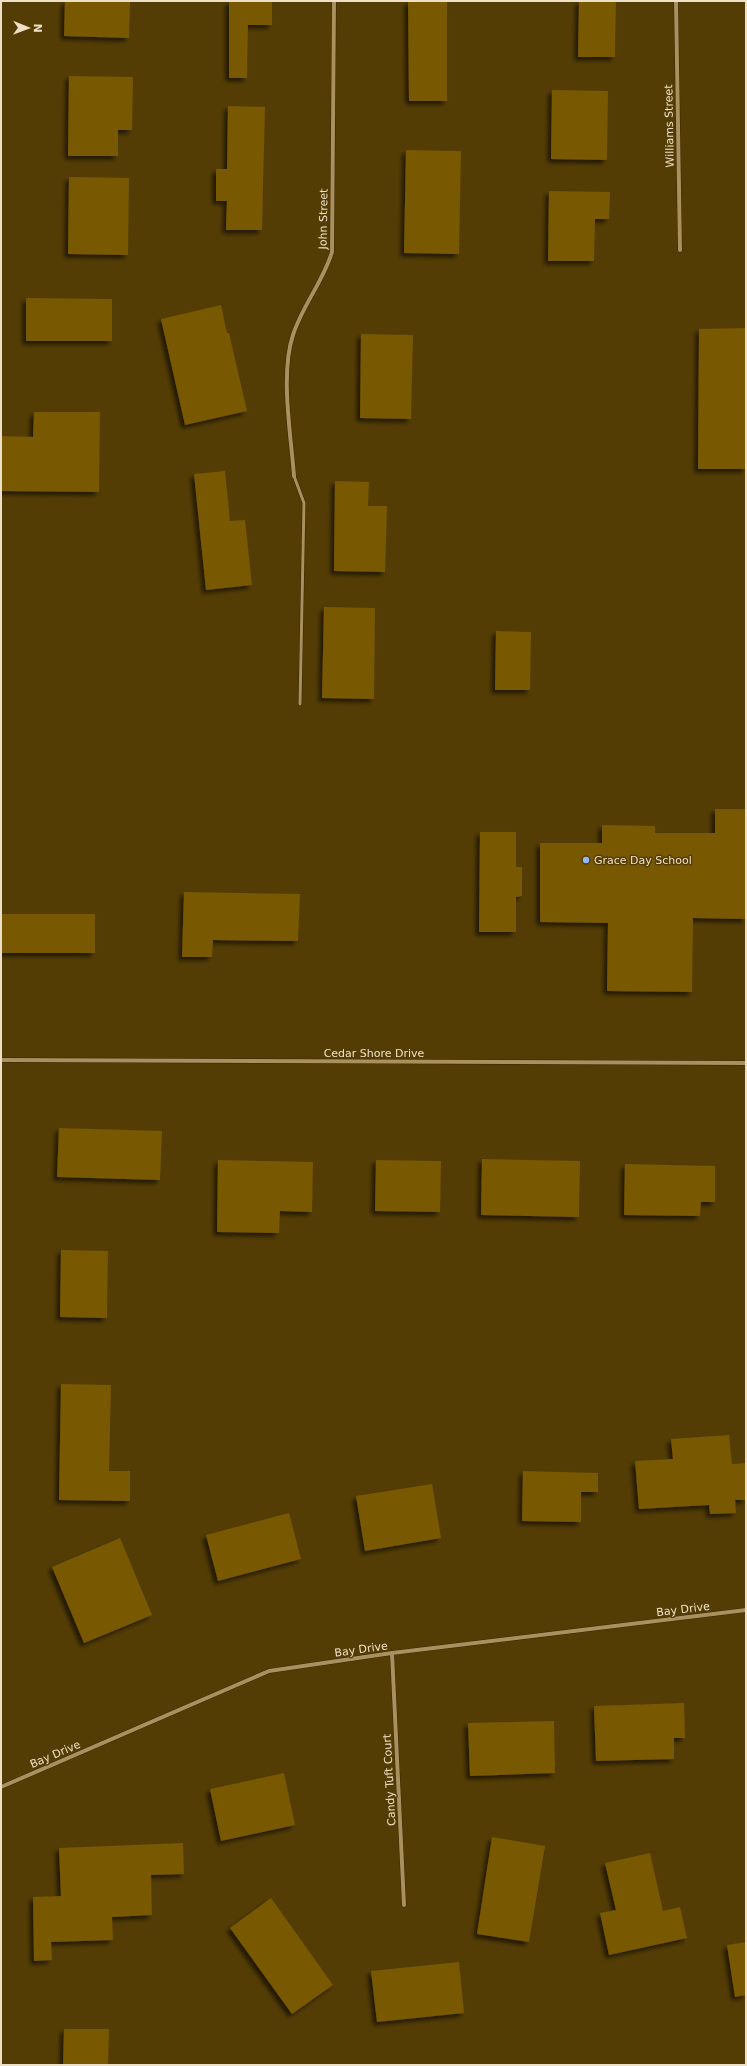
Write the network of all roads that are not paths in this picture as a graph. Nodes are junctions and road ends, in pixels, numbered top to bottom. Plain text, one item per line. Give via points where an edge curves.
1 (334, 1) edge
2 (676, 1) edge
3 (680, 250) dead end
4 (294, 476) joint
5 (300, 704) dead end
6 (1, 1060) edge
7 (746, 1064) edge
8 (746, 1610) edge
9 (392, 1653) junction
10 (1, 1787) edge
11 (404, 1905) dead end

1 - 4 street, John Street via 332,252 328,267 293,334 289,349 287,390
2 - 3 street, Williams Street
4 - 5 lane via 304,503
6 - 7 street, Cedar Shore Drive
8 - 9 street, Bay Drive
9 - 10 street, Bay Drive via 269,1671
9 - 11 street, Candy Tuft Court

